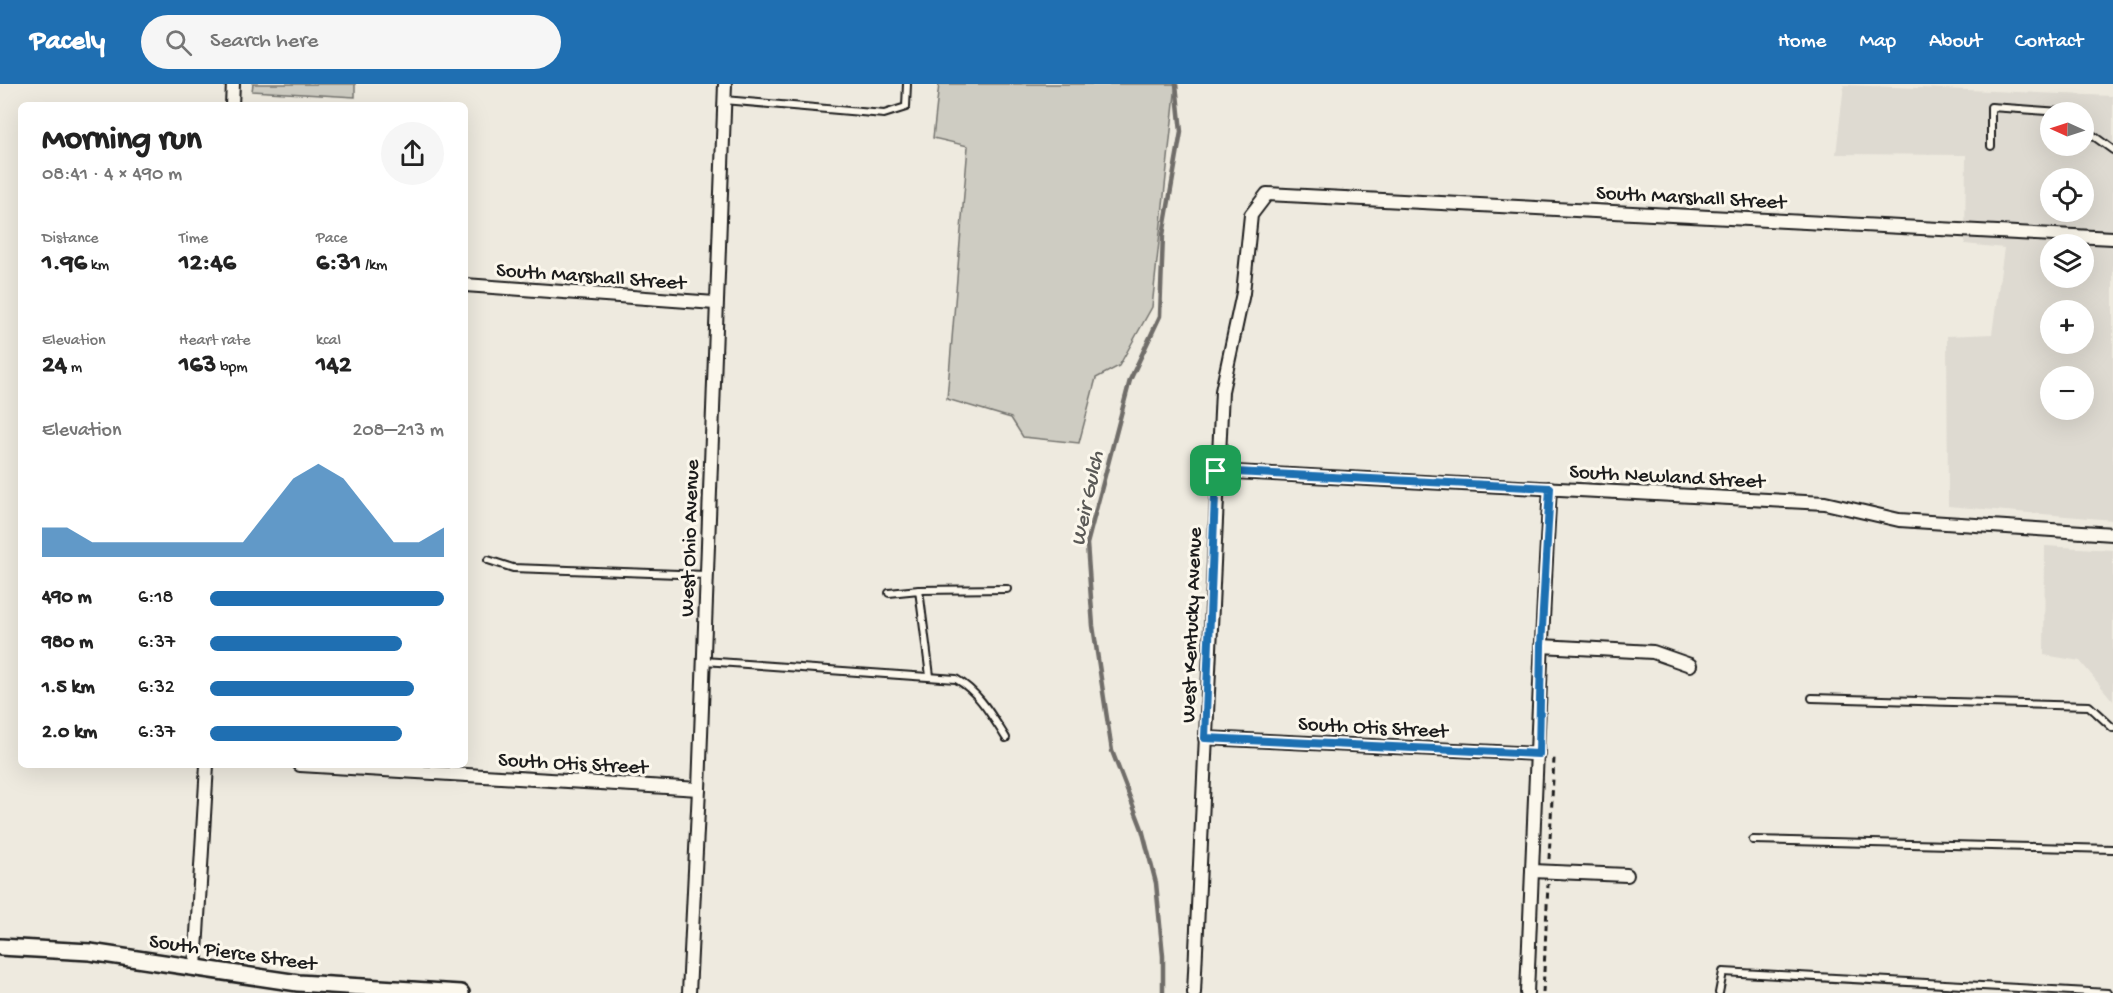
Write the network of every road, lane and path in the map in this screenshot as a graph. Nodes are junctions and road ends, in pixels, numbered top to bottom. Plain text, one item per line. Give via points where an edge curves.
1 (233, 84) edge
2 (724, 84) edge
3 (907, 84) edge
4 (724, 100) junction
5 (232, 102) edge
6 (2040, 110) edge
7 (2094, 136) edge
8 (1991, 146) dead end
9 (2113, 150) edge
10 (1267, 194) joint
11 (2113, 238) edge
12 (468, 285) edge
13 (715, 303) junction
14 (1216, 471) junction
15 (1550, 488) junction
16 (2113, 534) edge
17 (489, 560) dead end
18 (706, 575) junction
19 (1007, 589) dead end
20 (919, 590) junction
21 (889, 593) dead end
22 (1541, 646) junction
23 (703, 661) junction
24 (1690, 665) dead end
25 (930, 676) junction
26 (1812, 698) dead end
27 (2113, 728) edge
28 (1006, 738) dead end
29 (1205, 738) junction
30 (1539, 754) junction
31 (207, 768) edge
32 (350, 768) edge
33 (699, 789) junction
34 (1753, 840) dead end
35 (2113, 849) edge
36 (1532, 871) junction
37 (1627, 875) dead end
38 (0, 947) edge
39 (195, 968) junction
40 (461, 993) edge
41 (689, 993) edge
42 (1194, 993) edge
43 (1527, 993) edge
44 (1719, 993) edge
45 (2108, 993) edge

1 - 5 street
2 - 4 street, West Ohio Avenue
3 - 4 lane via 906,108 884,114
4 - 13 street, West Ohio Avenue
6 - 8 lane via 1991,107
7 - 9 lane
10 - 11 street, South Marshall Street
10 - 14 street, West Kentucky Avenue via 1251,215 1243,293 1222,391
12 - 13 street, South Marshall Street
13 - 18 street, West Ohio Avenue
14 - 15 street, South Newland Street
14 - 29 street, West Kentucky Avenue
15 - 16 street, South Newland Street via 1825,503 1899,519
15 - 22 street
17 - 18 lane via 513,568
18 - 23 street, West Ohio Avenue
19 - 20 lane
20 - 21 lane
20 - 25 lane
22 - 24 street via 1653,652
22 - 30 street
23 - 25 lane
23 - 33 street, West Ohio Avenue
25 - 28 lane via 956,679 966,685
26 - 27 lane via 2089,706
29 - 30 street, South Otis Street
29 - 42 street, West Kentucky Avenue
30 - 36 street
31 - 39 street
32 - 33 street, South Otis Street
33 - 41 street, West Ohio Avenue
34 - 35 lane
36 - 37 street
36 - 43 street
38 - 39 street, South Pierce Street via 90,952
39 - 40 street, South Pierce Street via 298,983
44 - 45 lane via 1723,972

